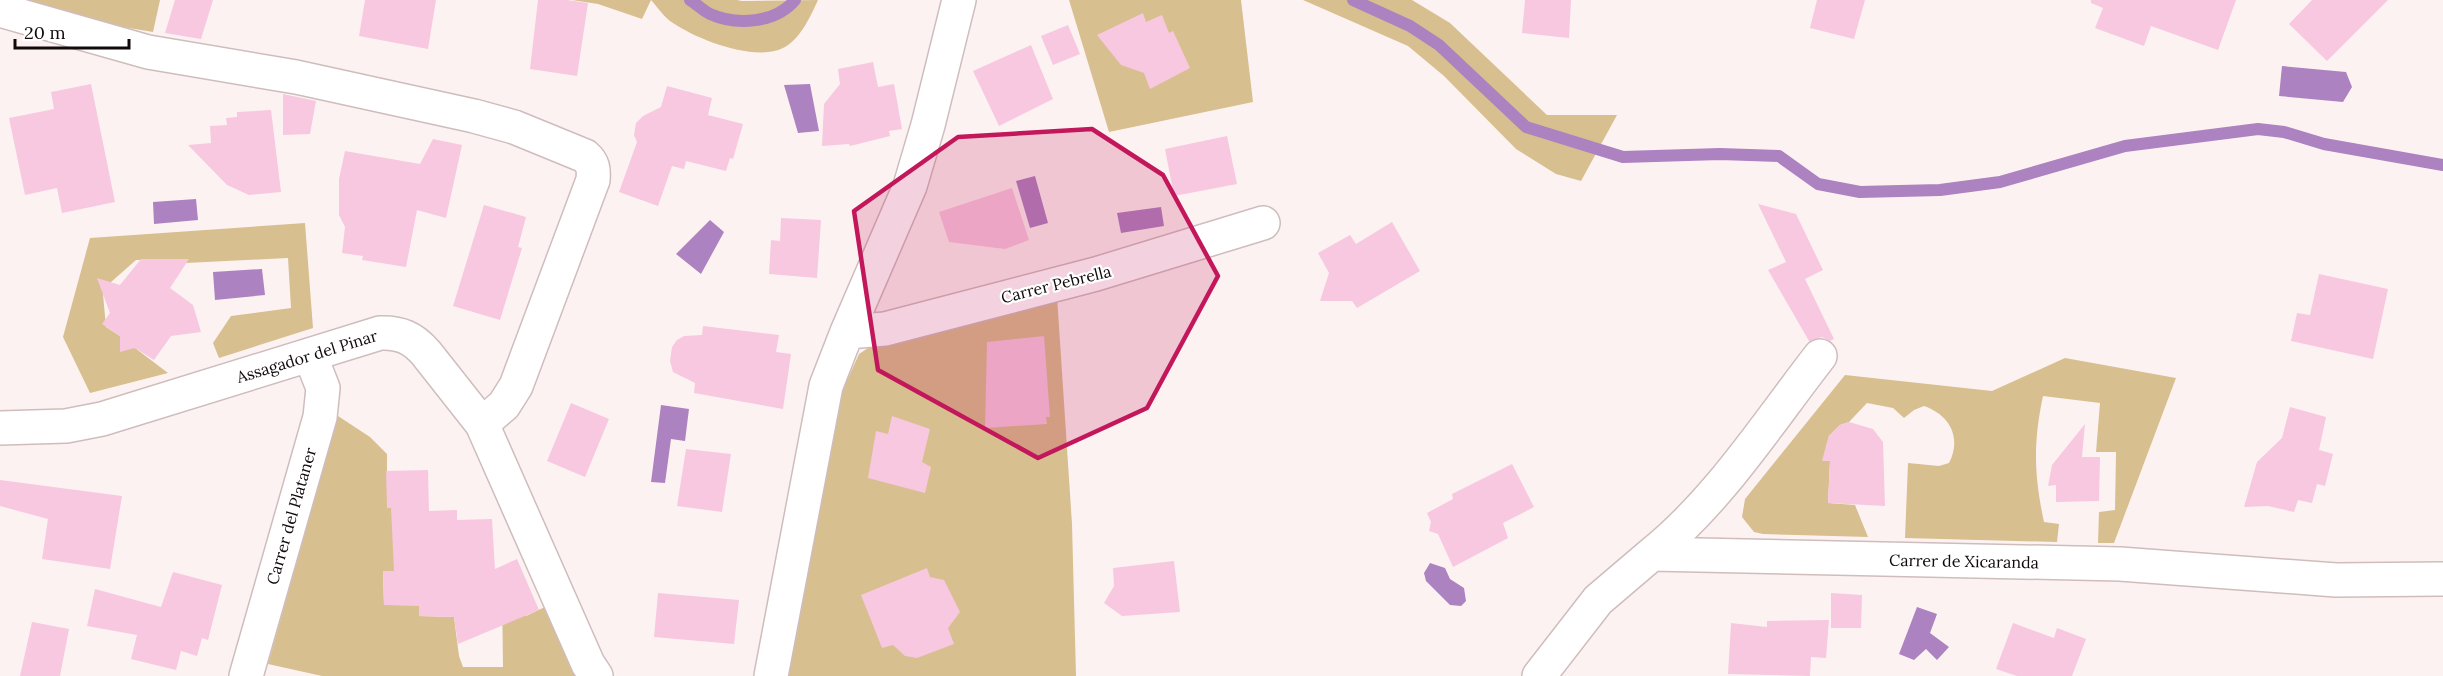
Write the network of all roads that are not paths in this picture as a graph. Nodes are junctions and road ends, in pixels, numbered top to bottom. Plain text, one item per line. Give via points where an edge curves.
1 (959, 0) edge
2 (0, 10) edge
3 (1263, 223) dead end
4 (847, 332) junction
5 (310, 356) junction
6 (1820, 356) dead end
7 (482, 424) junction
8 (0, 428) edge
9 (1652, 554) junction
10 (2443, 579) edge
11 (246, 676) edge
12 (596, 676) edge
13 (771, 676) edge
14 (1539, 676) edge

1 - 4 street via 909,186
2 - 7 street via 148,52 296,77 474,116 514,127 585,156 594,170 593,180 516,386 504,405
3 - 4 street, Carrer Pebrella via 1096,274 885,328
4 - 13 street via 826,386
5 - 7 street, Assagador del Pinar via 380,333 400,335 417,343
5 - 8 street, Assagador del Pinar via 102,419 66,426
5 - 11 street, Carrer del Plataner via 323,388 320,417
6 - 9 street via 1708,501
7 - 12 street, Assagador del Pinar
9 - 10 street, Carrer de Xicaranda via 2120,564 2336,580
9 - 14 street via 1598,600

